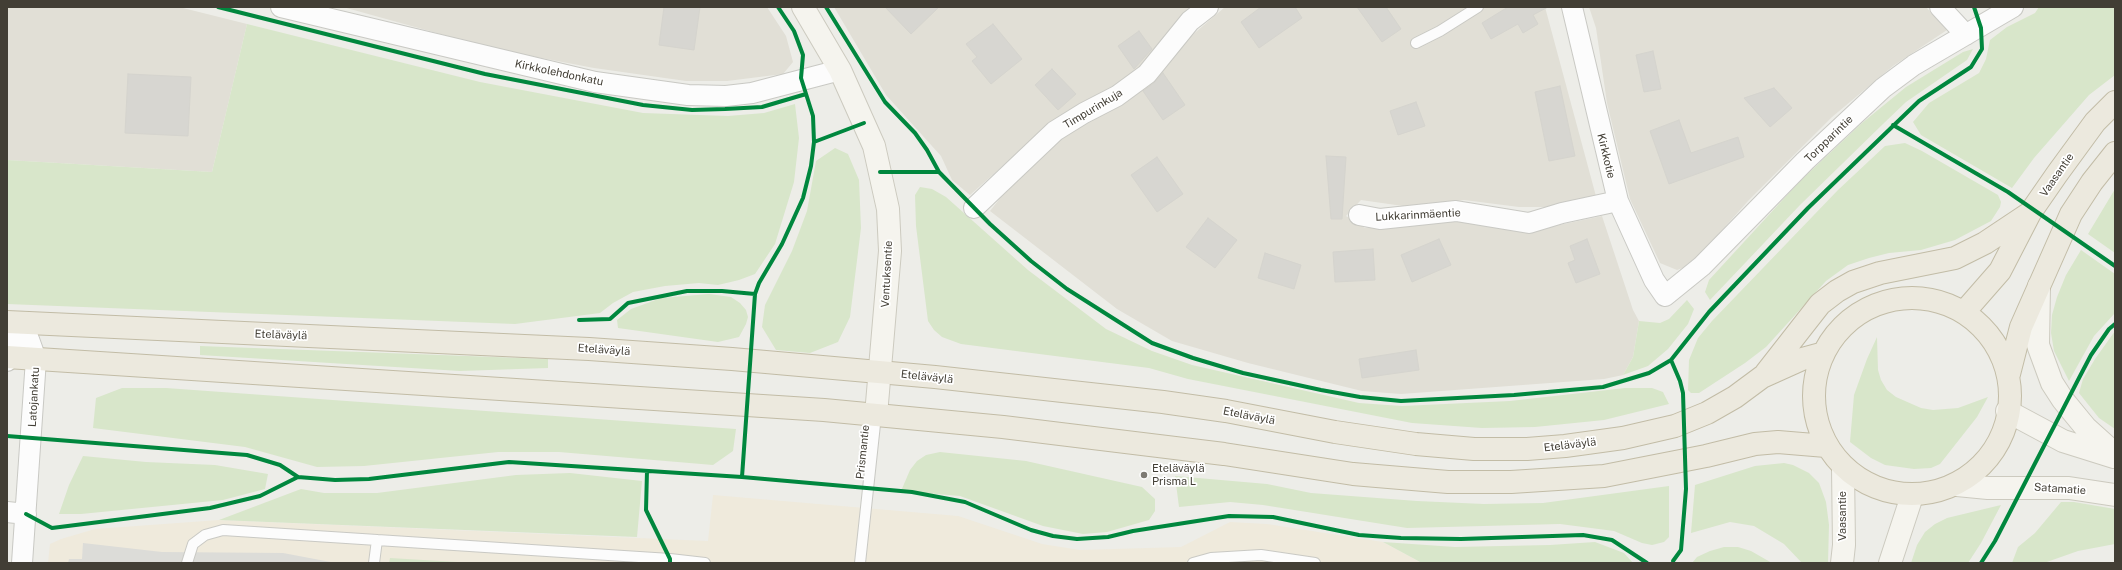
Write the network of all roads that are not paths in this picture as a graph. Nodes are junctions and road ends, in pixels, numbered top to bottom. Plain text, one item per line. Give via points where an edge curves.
1 (281, 7) edge
2 (802, 7) edge
3 (1208, 7) edge
4 (1478, 7) edge
5 (1572, 7) edge
6 (1940, 7) edge
7 (2013, 7) edge
8 (1966, 35) junction
9 (1416, 43) dead end
10 (840, 70) junction
11 (2115, 102) edge
12 (2115, 153) edge
13 (1618, 201) junction
14 (974, 208) dead end
15 (2030, 213) junction
16 (1359, 215) dead end
17 (2039, 286) junction
18 (1665, 296) joint
19 (1965, 311) junction
20 (15, 323) edge
21 (1824, 353) junction
22 (7, 357) edge
23 (36, 359) junction
24 (7, 361) edge
25 (880, 372) junction
26 (2009, 374) junction
27 (1762, 377) junction
28 (2007, 411) junction
29 (876, 415) junction
30 (1826, 446) junction
31 (2115, 454) edge
32 (2115, 458) edge
33 (1843, 469) junction
34 (1957, 485) junction
35 (2115, 495) edge
36 (1912, 496) junction
37 (17, 513) edge
38 (377, 540) junction
39 (1211, 560) edge
40 (652, 561) edge
41 (22, 563) edge
42 (187, 563) edge
43 (374, 563) edge
44 (705, 563) edge
45 (860, 563) edge
46 (1193, 563) edge
47 (1315, 563) edge
48 (1842, 563) edge
49 (1890, 563) edge

1 - 10 street, Kirkkolehdonkatu via 595,82 688,95 726,96 752,93 801,78
2 - 10 main road, Ventuksentie
3 - 14 street, Timpurinkuja via 1190,22 1147,74 1116,96 1055,131
4 - 9 lane
5 - 13 street, Kirkkotie
6 - 8 street
7 - 8 street, Torpparintie
8 - 18 street, Torpparintie via 1883,88 1805,161 1702,266
10 - 25 main road, Ventuksentie via 874,146 888,209 890,251
11 - 15 highway, Vaasantie via 2095,122
12 - 17 highway via 2071,214
13 - 16 street, Lukkarinmäentie via 1529,223 1456,211 1380,219
13 - 18 street, Kirkkotie via 1654,280
15 - 19 highway, Vaasantie via 2000,270
15 - 27 highway via 1985,243 1955,258 1880,273 1853,282 1837,291 1820,304
17 - 26 highway via 2021,327
17 - 31 main road via 2038,345 2052,383 2086,428
19 - 21 highway via 1938,300 1904,297 1888,299 1859,314 1839,331
19 - 26 highway via 1989,334
20 - 22 street
20 - 23 street, Latojankatu
20 - 25 highway, Eteläväylä via 589,349
21 - 27 highway, Eteläväylä via 1802,359
21 - 30 highway via 1818,371 1814,406 1818,431
22 - 23 highway
22 - 24 street
23 - 29 highway via 728,403
23 - 37 street, Latojankatu
25 - 27 highway, Eteläväylä via 1163,402 1335,432 1416,444 1474,449 1527,449 1648,434 1707,413
25 - 29 main road, Ventuksentie
26 - 28 highway via 2010,394
28 - 32 main road via 2063,442
28 - 34 highway via 1992,451 1983,463
29 - 30 highway via 1153,445 1353,474 1448,482 1518,482 1604,476 1755,444 1778,442
29 - 45 lane, Prismantie
30 - 33 highway
33 - 36 highway via 1879,489
33 - 48 main road, Vaasantie
34 - 35 main road, Satamatie via 1988,488 2070,488
34 - 36 highway via 1926,496
36 - 49 main road
37 - 41 street, Latojankatu
38 - 40 lane
38 - 42 lane via 223,530 205,535 193,544
38 - 43 lane
39 - 46 lane
39 - 47 lane via 1262,555
40 - 44 lane

